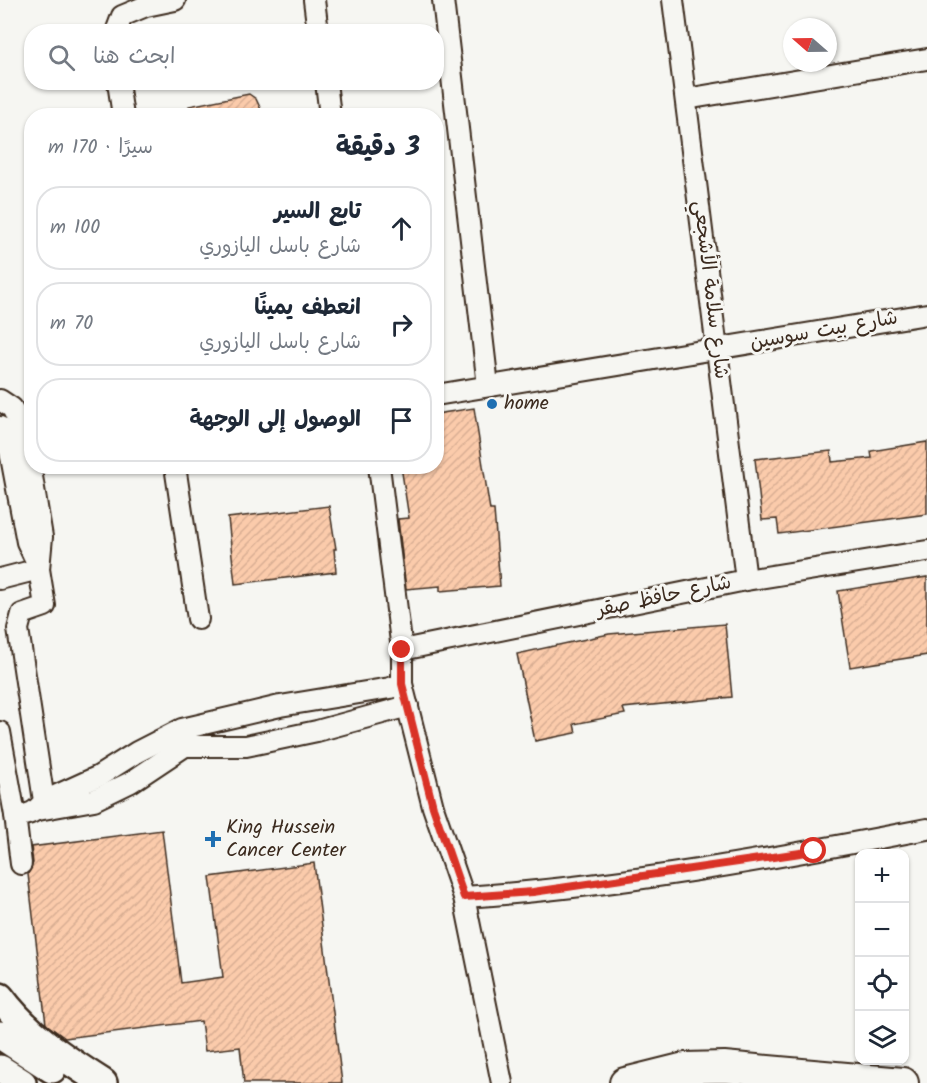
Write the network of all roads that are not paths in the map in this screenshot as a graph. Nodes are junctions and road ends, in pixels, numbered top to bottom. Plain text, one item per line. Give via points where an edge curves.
1 (175, 0) edge
2 (314, 0) edge
3 (443, 0) edge
4 (673, 0) edge
5 (119, 24) edge
6 (317, 24) edge
7 (927, 59) edge
8 (119, 90) edge
9 (327, 90) edge
10 (686, 99) junction
11 (122, 108) edge
12 (329, 108) edge
13 (927, 314) edge
14 (717, 350) junction
15 (488, 386) junction
16 (444, 394) edge
17 (0, 400) edge
18 (0, 427) edge
19 (24, 432) edge
20 (32, 474) edge
21 (176, 474) edge
22 (380, 474) edge
23 (927, 551) edge
24 (39, 568) junction
25 (0, 579) edge
26 (746, 580) junction
27 (198, 619) dead end
28 (402, 650) junction
29 (402, 684) junction
30 (408, 706) junction
31 (0, 732) edge
32 (41, 806) junction
33 (15, 815) junction
34 (927, 829) edge
35 (21, 864) dead end
36 (464, 897) junction
37 (0, 998) edge
38 (0, 1035) edge
39 (0, 1069) edge
40 (22, 1083) edge
41 (73, 1083) edge
42 (103, 1083) edge
43 (502, 1083) edge
44 (625, 1083) edge
45 (903, 1083) edge

1 - 5 street via 122,16
2 - 6 street
3 - 15 street
4 - 10 street, شارع سلامة الأشجعي
7 - 10 street
8 - 11 street
9 - 12 street
10 - 14 street, شارع سلامة الأشجعي
13 - 14 street, شارع بيت سوسين
14 - 15 street, شارع بيت سوسين
14 - 26 street, شارع سلامة الأشجعي
15 - 16 street, شارع بيت سوسين
17 - 19 street via 12,408
18 - 24 street via 8,441 27,542
20 - 24 street via 42,537
21 - 27 street
22 - 28 street
23 - 26 street, شارع حافظ صقر
24 - 25 street
24 - 32 street via 45,606 22,614 18,629
26 - 28 street, شارع حافظ صقر
28 - 29 street
29 - 30 street
29 - 32 street via 182,729
30 - 32 street via 246,746 185,746 131,783 94,800
30 - 36 street via 433,807
31 - 33 street
32 - 33 street via 26,816
33 - 35 street
34 - 36 street via 814,851 568,887
36 - 43 street
37 - 42 main road via 14,1017 51,1050
38 - 41 main road
39 - 40 main road
44 - 45 main road via 685,1068 724,1067

